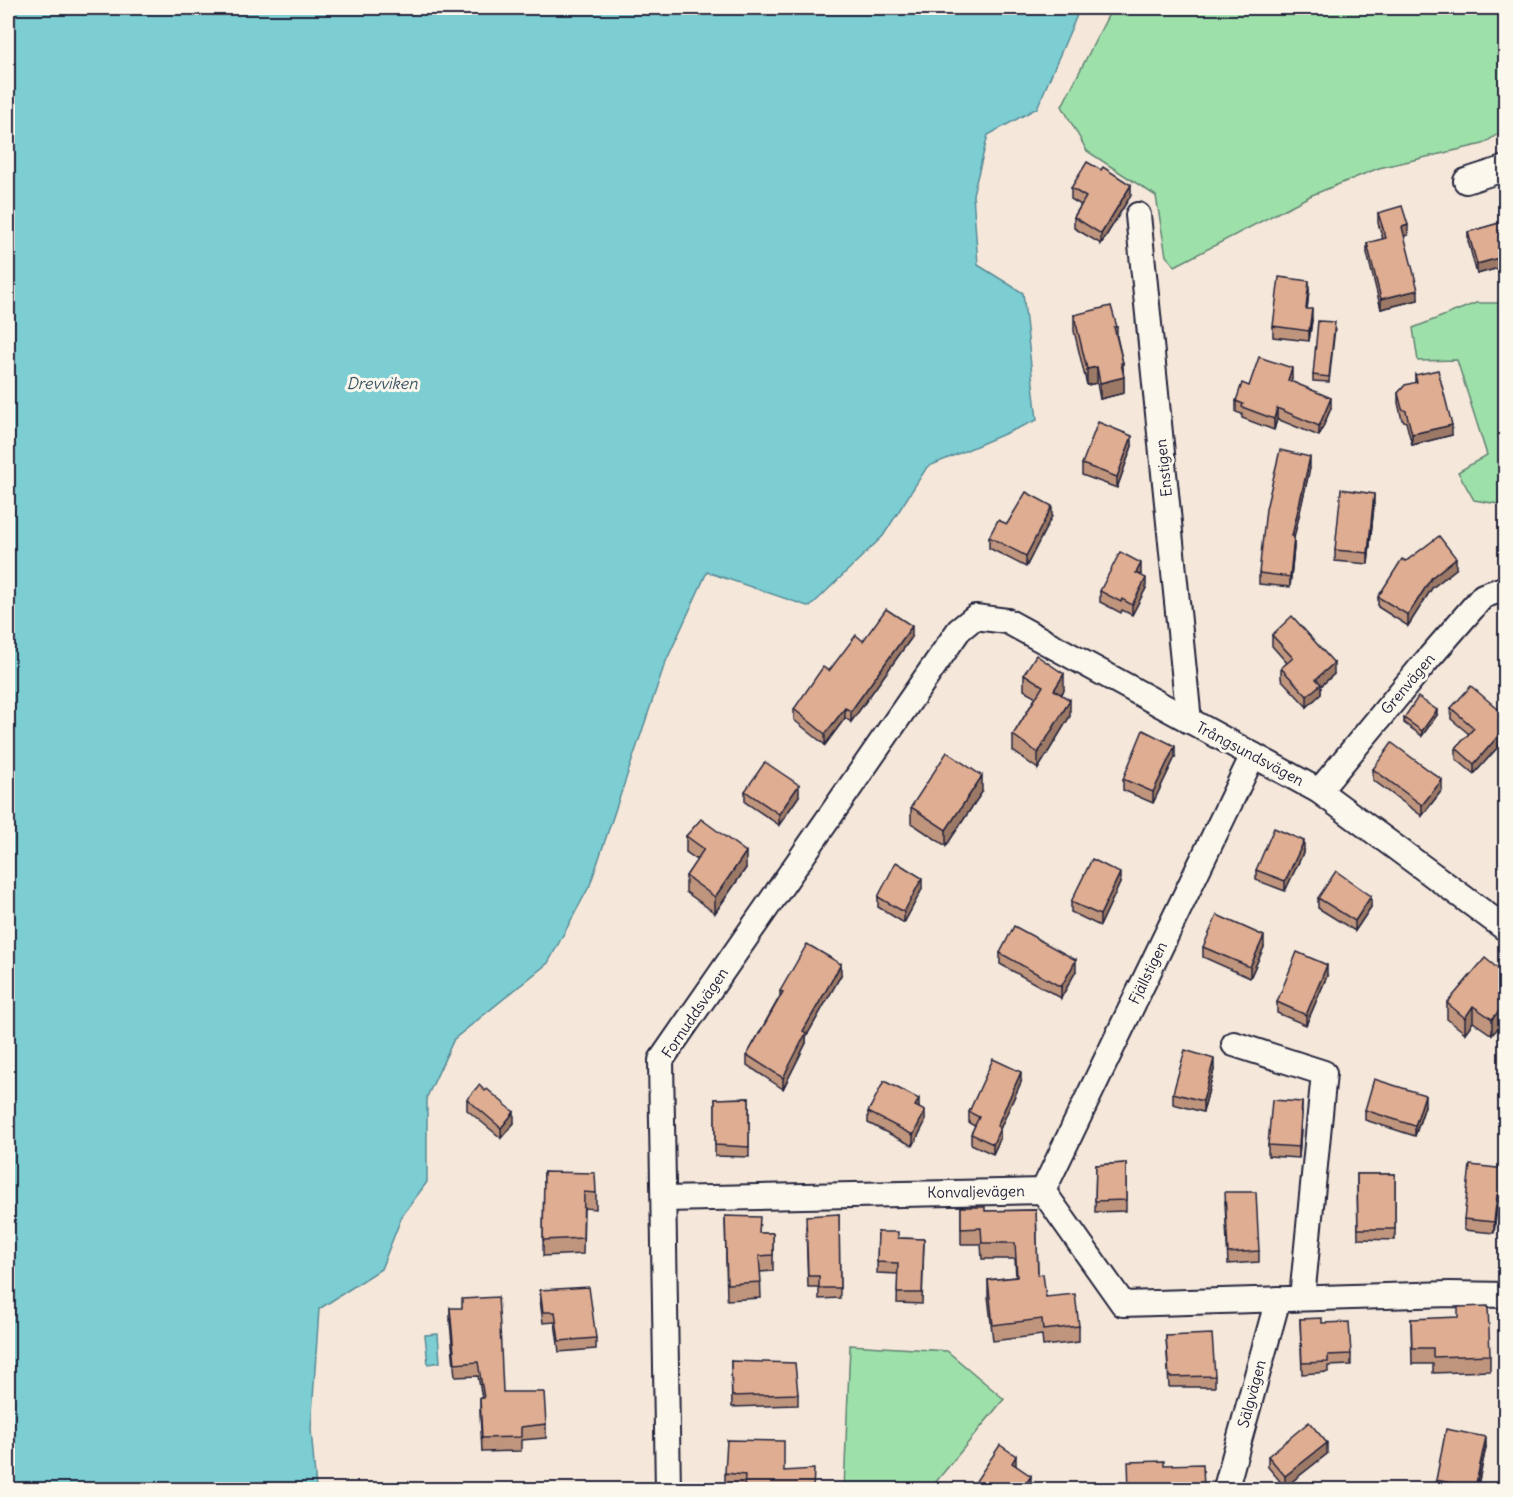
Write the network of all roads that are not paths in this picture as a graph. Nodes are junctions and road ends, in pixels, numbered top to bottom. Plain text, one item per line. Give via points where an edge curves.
1 (1506, 168) edge
2 (1466, 181) dead end
3 (1138, 215) dead end
4 (1506, 588) edge
5 (975, 617) joint
6 (1189, 721) junction
7 (1253, 755) junction
8 (1319, 791) junction
9 (1506, 929) edge
10 (1234, 1044) dead end
11 (1043, 1191) junction
12 (664, 1199) junction
13 (1506, 1295) edge
14 (1302, 1298) junction
15 (1278, 1299) junction
16 (668, 1490) edge
17 (1230, 1490) edge

1 - 2 street
3 - 6 street, Enstigen
4 - 8 street, Grenvägen via 1483,596
5 - 6 street, Trångsundsvägen via 1007,621
5 - 12 street, Fornuddsvägen via 959,630 661,1060
6 - 7 street, Trångsundsvägen
7 - 8 street, Trångsundsvägen
7 - 11 street, Fjällstigen
8 - 9 street, Trångsundsvägen
10 - 14 street via 1324,1073
11 - 12 street, Konvaljevägen
11 - 15 street, Konvaljevägen via 1123,1304
12 - 16 street, Fornuddsvägen
13 - 14 street, Konvaljevägen
14 - 15 street, Konvaljevägen
15 - 17 street, Sälgvägen via 1227,1484

